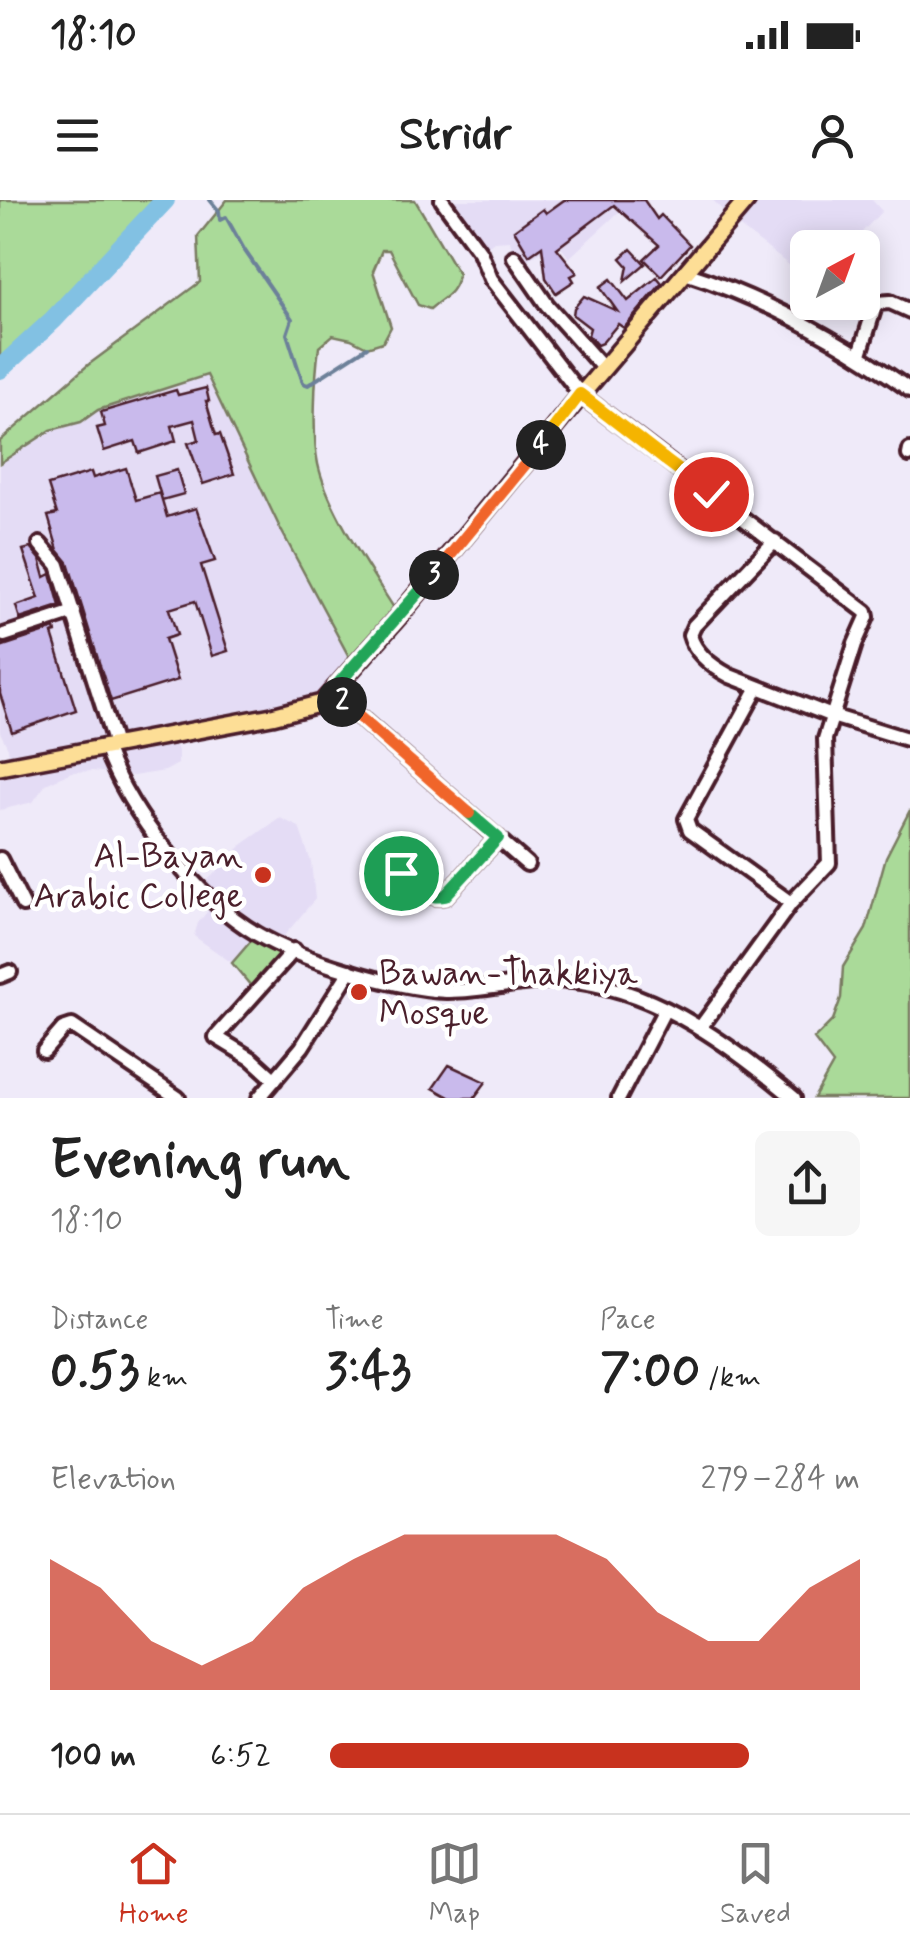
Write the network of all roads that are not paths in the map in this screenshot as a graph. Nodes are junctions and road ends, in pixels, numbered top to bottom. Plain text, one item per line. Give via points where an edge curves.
1 (442, 200) edge
2 (747, 200) edge
3 (514, 256) dead end
4 (685, 273) junction
5 (910, 311) edge
6 (860, 354) junction
7 (603, 368) junction
8 (910, 390) edge
9 (580, 394) junction
10 (775, 542) junction
11 (40, 544) dead end
12 (74, 612) junction
13 (4, 635) dead end
14 (758, 687) junction
15 (332, 694) junction
16 (832, 716) junction
17 (910, 740) edge
18 (110, 746) junction
19 (0, 768) edge
20 (498, 838) junction
21 (0, 858) edge
22 (527, 864) dead end
23 (401, 873) dead end
24 (792, 903) junction
25 (23, 905) dead end
26 (294, 950) junction
27 (350, 971) junction
28 (665, 1009) junction
29 (700, 1028) junction
30 (44, 1051) dead end
31 (275, 1080) junction
32 (178, 1098) edge
33 (259, 1098) edge
34 (619, 1098) edge
35 (794, 1098) edge

1 - 9 street via 480,252 490,278
2 - 4 main road
3 - 7 street
4 - 6 street via 726,286
4 - 7 main road
5 - 6 street via 876,303
6 - 8 street
7 - 9 main road
9 - 10 street
9 - 15 main road
10 - 14 street via 690,635 714,668
10 - 16 street via 866,612
11 - 12 street via 58,565
12 - 13 street
12 - 18 street
14 - 16 street
14 - 24 street via 686,818 690,830
15 - 18 main road via 272,716
15 - 20 street
16 - 17 street
16 - 24 street via 825,739 830,863
18 - 19 main road
18 - 26 street via 116,776 168,852 234,917
20 - 22 street
20 - 23 street via 445,896 424,893
21 - 25 street
24 - 29 street
26 - 27 street
26 - 31 street via 216,1038
27 - 28 street via 446,990 583,982
27 - 31 street
28 - 29 street
28 - 34 street
29 - 35 street
30 - 32 street via 72,1026
31 - 33 street

